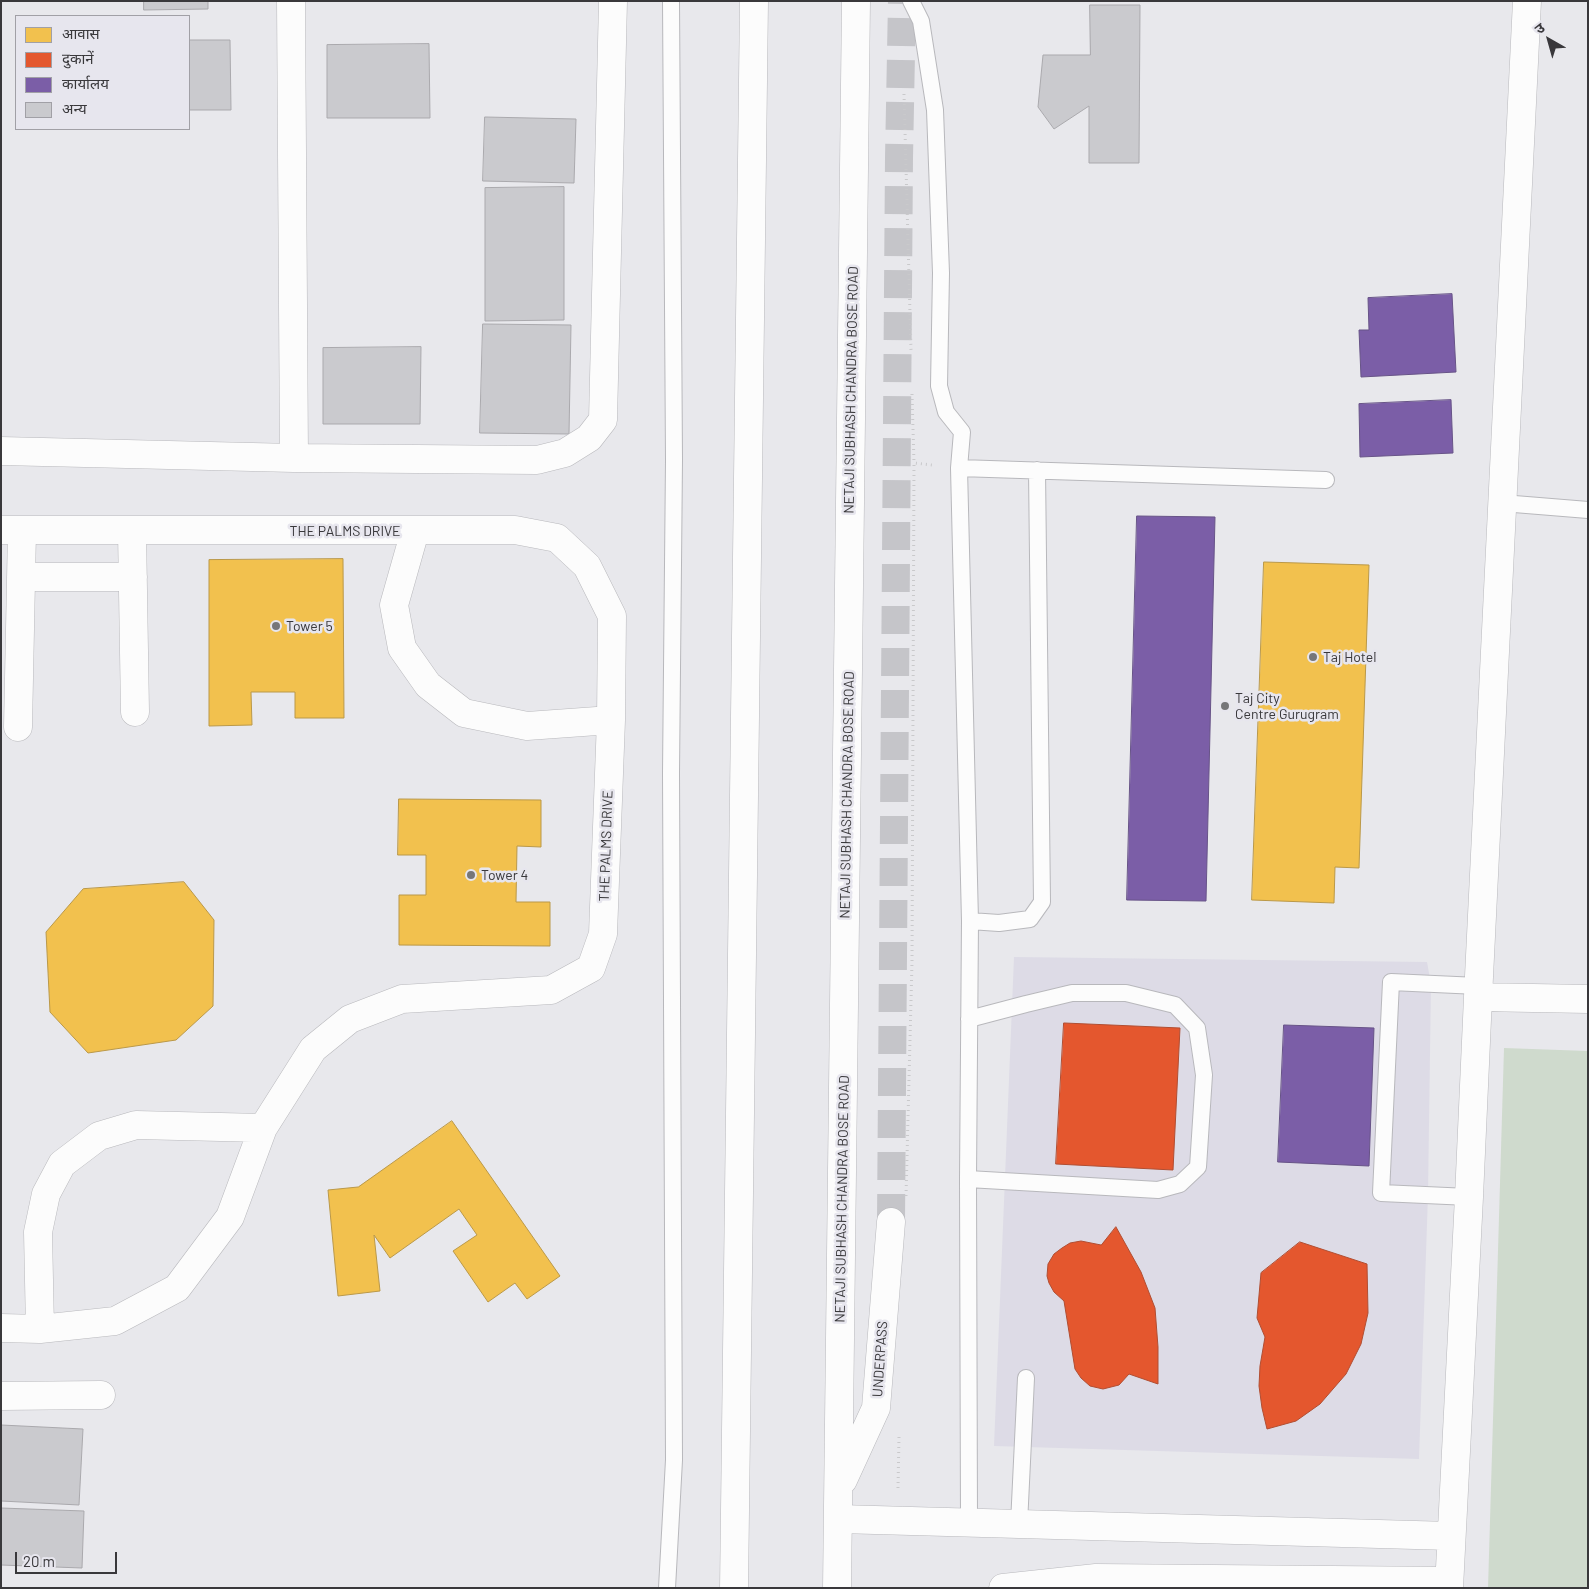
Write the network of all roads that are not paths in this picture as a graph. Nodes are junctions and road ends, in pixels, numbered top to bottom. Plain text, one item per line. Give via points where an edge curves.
1 (290, 1) edge
2 (612, 1) edge
3 (672, 1) edge
4 (754, 1) edge
5 (856, 1) edge
6 (911, 1) edge
7 (1527, 1) edge
8 (1, 451) edge
9 (294, 458) junction
10 (959, 468) junction
11 (1037, 470) junction
12 (1326, 480) dead end
13 (1502, 504) junction
14 (1588, 510) edge
15 (12, 531) edge
16 (132, 531) junction
17 (415, 531) junction
18 (133, 577) junction
19 (21, 578) junction
20 (135, 712) dead end
21 (611, 720) junction
22 (18, 728) dead end
23 (970, 922) junction
24 (1478, 991) junction
25 (1588, 1000) edge
26 (970, 1019) junction
27 (263, 1128) junction
28 (968, 1179) junction
29 (1469, 1197) junction
30 (898, 1211) tunnel mouth
31 (1, 1328) edge
32 (40, 1329) junction
33 (1026, 1378) dead end
34 (101, 1395) dead end
35 (1, 1396) edge
36 (839, 1488) junction
37 (839, 1520) junction
38 (969, 1523) junction
39 (1019, 1524) junction
40 (1451, 1536) junction
41 (1449, 1584) edge
42 (1062, 1585) edge
43 (667, 1588) edge
44 (734, 1588) edge
45 (837, 1588) edge
46 (1003, 1588) edge

1 - 9 street
2 - 9 street via 603,420 589,438 565,453 538,460
3 - 43 lane via 674,1460
4 - 44 street
5 - 36 street, NETAJI SUBHASH CHANDRA BOSE ROAD
6 - 10 lane via 921,21 934,110 941,273 939,386 946,412 962,432
7 - 13 street
8 - 9 street
10 - 11 lane
10 - 23 lane
11 - 12 lane
11 - 23 lane via 1042,902 1030,919
13 - 14 lane
13 - 24 street
15 - 16 street, THE PALMS DRIVE
15 - 19 street
16 - 17 street, THE PALMS DRIVE
16 - 18 street
17 - 21 street, THE PALMS DRIVE via 515,530 557,538 588,566 612,616
17 - 21 street via 394,605 402,648 428,686 464,713 527,726
18 - 19 street
18 - 20 street
19 - 22 street
21 - 27 street, THE PALMS DRIVE via 603,934 591,968 551,990 402,999 350,1018 313,1049
23 - 26 lane
24 - 25 street
24 - 29 street
24 - 29 lane via 1391,982 1381,1193
26 - 28 lane
26 - 28 lane via 1072,993 1126,993 1175,1005 1197,1028 1204,1075 1198,1167 1180,1184 1158,1190
27 - 32 street, THE PALMS DRIVE via 230,1217 177,1288 115,1321
27 - 32 street via 136,1125 99,1136 62,1164 46,1194 38,1232
28 - 38 lane
29 - 40 street
30 - 36 street, UNDERPASS via 876,1408
31 - 32 street, THE PALMS DRIVE
33 - 39 lane
34 - 35 street
36 - 37 street, NETAJI SUBHASH CHANDRA BOSE ROAD
37 - 38 street
37 - 45 street, NETAJI SUBHASH CHANDRA BOSE ROAD
38 - 39 street
39 - 40 street
40 - 41 street
41 - 42 street via 1096,1578
42 - 46 street

